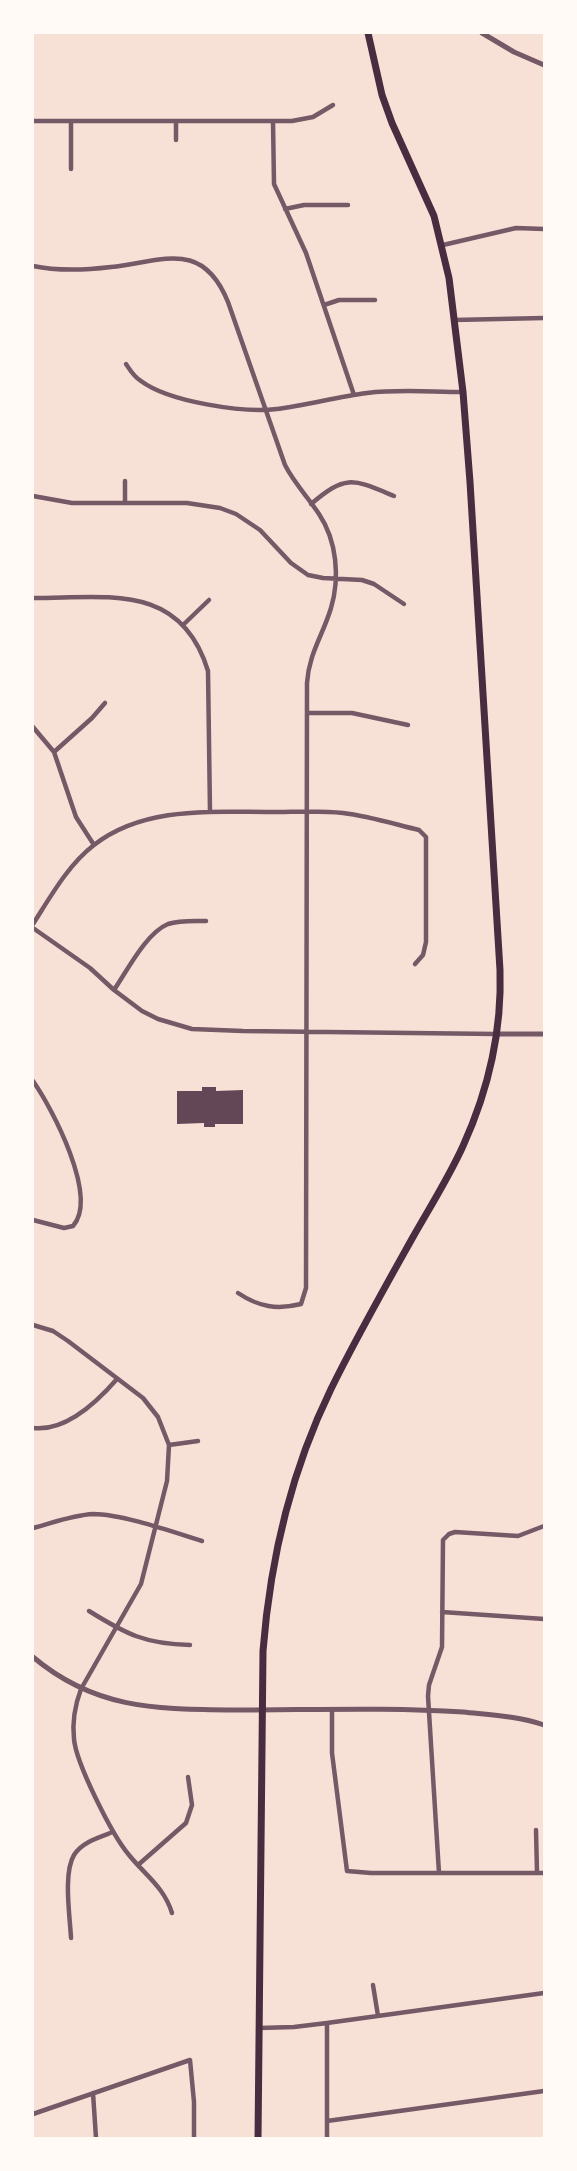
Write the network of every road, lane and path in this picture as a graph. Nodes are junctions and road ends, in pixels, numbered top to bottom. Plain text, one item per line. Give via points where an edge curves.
1 (368, 33) edge
2 (483, 33) edge
3 (544, 65) edge
4 (333, 105) dead end
5 (33, 121) edge
6 (71, 121) junction
7 (176, 121) junction
8 (273, 121) junction
9 (176, 140) dead end
10 (71, 170) dead end
11 (348, 205) dead end
12 (285, 209) junction
13 (544, 229) edge
14 (443, 245) junction
15 (33, 266) edge
16 (375, 300) dead end
17 (324, 305) junction
18 (544, 318) edge
19 (454, 320) junction
20 (126, 364) dead end
21 (463, 392) junction
22 (354, 395) junction
23 (265, 409) junction
24 (124, 481) dead end
25 (33, 496) edge
26 (394, 496) dead end
27 (125, 503) junction
28 (311, 504) junction
29 (336, 579) junction
30 (33, 598) edge
31 (209, 600) dead end
32 (404, 604) dead end
33 (184, 624) junction
34 (105, 703) dead end
35 (307, 713) junction
36 (408, 725) dead end
37 (33, 727) edge
38 (54, 752) junction
39 (210, 812) junction
40 (307, 813) junction
41 (94, 845) junction
42 (206, 921) dead end
43 (33, 926) edge
44 (415, 964) dead end
45 (114, 990) junction
46 (308, 1032) junction
47 (496, 1034) junction
48 (544, 1034) edge
49 (33, 1081) edge
50 (33, 1220) edge
51 (238, 1293) dead end
52 (33, 1325) edge
53 (117, 1378) junction
54 (33, 1428) edge
55 (198, 1441) dead end
56 (169, 1446) junction
57 (544, 1526) edge
58 (33, 1528) edge
59 (156, 1528) junction
60 (202, 1541) dead end
61 (89, 1611) dead end
62 (442, 1612) junction
63 (544, 1618) edge
64 (117, 1628) junction
65 (190, 1645) dead end
66 (33, 1657) edge
67 (81, 1689) junction
68 (261, 1710) junction
69 (332, 1710) junction
70 (428, 1710) junction
71 (544, 1725) edge
72 (188, 1776) dead end
73 (536, 1830) dead end
74 (113, 1832) junction
75 (138, 1865) junction
76 (439, 1873) junction
77 (537, 1873) junction
78 (544, 1873) edge
79 (172, 1913) dead end
80 (71, 1938) dead end
81 (373, 1985) dead end
82 (544, 1993) edge
83 (378, 2016) junction
84 (327, 2023) junction
85 (259, 2028) junction
86 (544, 2091) edge
87 (93, 2093) junction
88 (33, 2114) edge
89 (327, 2121) junction
90 (96, 2138) edge
91 (194, 2138) edge
92 (258, 2138) edge
93 (327, 2138) edge

1 - 14 main road via 387,109
2 - 3 street
4 - 8 street via 304,119
5 - 6 street
6 - 7 street
6 - 10 street
7 - 8 street
7 - 9 street
8 - 12 street via 274,184
11 - 12 street
12 - 17 street
13 - 14 street via 516,228
14 - 19 main road
15 - 23 street via 111,267 168,258 202,267 225,293
16 - 17 street via 339,300
17 - 22 street
18 - 19 street
19 - 21 main road
20 - 23 street via 141,382 181,399
21 - 22 street
21 - 47 main road via 500,970
22 - 23 street
23 - 28 street via 287,470
24 - 27 street
25 - 27 street via 72,503
26 - 28 street via 363,484 344,483 335,485
27 - 29 street via 187,503 220,508 260,530 298,570
28 - 29 street via 332,543
29 - 32 street via 374,584
29 - 35 street via 328,616 310,659
30 - 33 street via 138,600 162,609
31 - 33 street
33 - 39 street via 195,638 208,671
34 - 38 street
35 - 36 street via 352,713
35 - 40 street
37 - 38 street
38 - 41 street via 76,817
39 - 40 street
39 - 41 street via 147,820
40 - 44 street via 356,816 419,830 426,837 426,942 423,955
40 - 46 street
41 - 43 street via 69,870
42 - 45 street via 182,921 161,928 147,941
43 - 45 street
45 - 46 street via 142,1011 192,1029
46 - 47 street
46 - 51 street via 304,1296 301,1304 269,1307
47 - 48 street
47 - 68 main road via 483,1094 463,1146 331,1389 307,1445 285,1515 270,1589
49 - 50 street via 73,1159 80,1192 79,1217 73,1226 64,1228
52 - 53 street via 53,1331
53 - 54 street via 63,1425
53 - 56 street via 149,1405 165,1430
55 - 56 street
56 - 59 street via 167,1481
57 - 62 street via 518,1536 460,1532 444,1538
58 - 59 street via 91,1514
59 - 60 street
59 - 64 street via 141,1584
61 - 64 street
62 - 63 street
62 - 70 street via 442,1647 429,1685
64 - 65 street via 142,1640
64 - 67 street
66 - 67 street
67 - 68 street via 138,1705
67 - 74 street via 74,1715 75,1748
68 - 69 street
68 - 85 main road
69 - 70 street
69 - 76 street via 332,1753 347,1871
70 - 71 street via 520,1717
70 - 76 street
72 - 75 street via 192,1805 186,1823
73 - 77 street
74 - 75 street
74 - 80 street via 86,1844 74,1855 69,1881
75 - 79 street via 161,1888
76 - 77 street
77 - 78 street
81 - 83 street
82 - 83 street
83 - 84 street
84 - 85 street
84 - 89 street
85 - 92 main road
86 - 89 street
87 - 88 street
87 - 90 street
87 - 91 street via 190,2060
89 - 93 street

